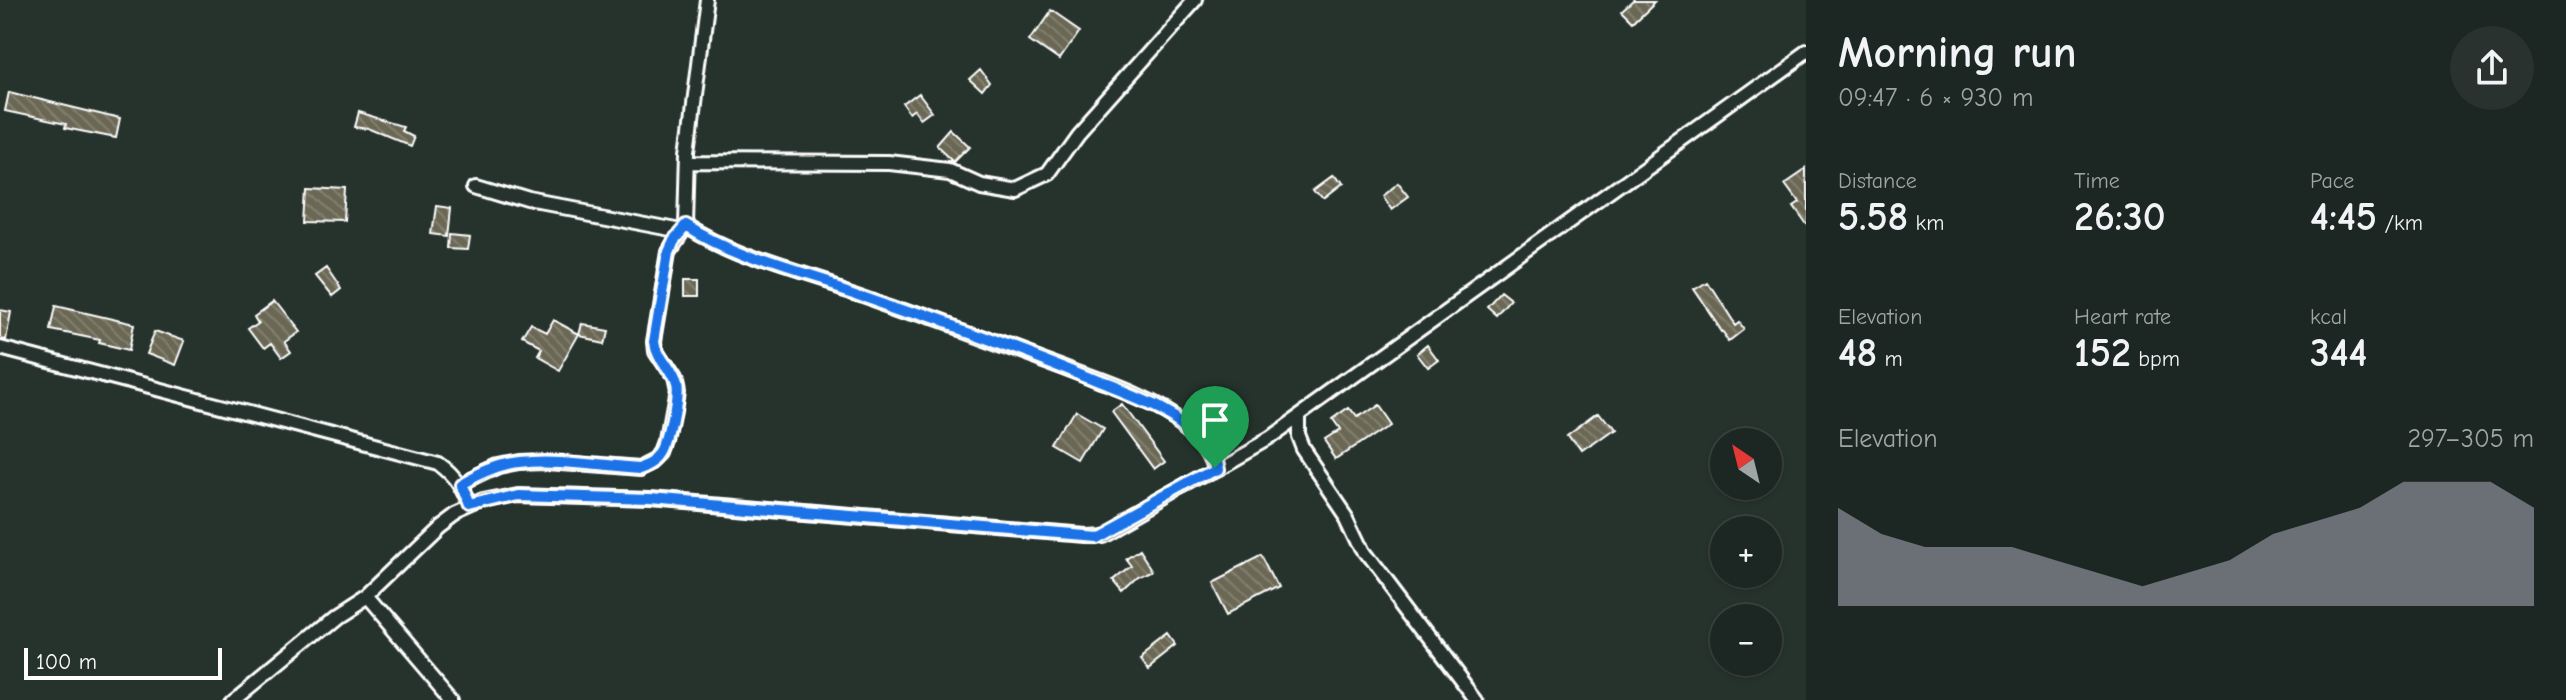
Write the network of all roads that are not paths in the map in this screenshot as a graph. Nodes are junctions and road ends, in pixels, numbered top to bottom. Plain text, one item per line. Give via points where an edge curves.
1 (707, 0) edge
2 (1195, 0) edge
3 (1806, 52) edge
4 (688, 162) junction
5 (476, 186) dead end
6 (683, 229) junction
7 (0, 348) edge
8 (1299, 416) junction
9 (1215, 468) junction
10 (460, 484) junction
11 (469, 507) junction
12 (365, 597) junction
13 (233, 700) edge
14 (453, 700) edge
15 (1477, 700) edge

1 - 4 street
2 - 4 street via 1077,132 1047,174 1015,189 979,183 950,170 889,163
3 - 8 street
4 - 6 street
5 - 6 street via 529,202
6 - 9 street via 1150,404 1206,442
6 - 10 street via 669,251 654,341 677,393 664,453 641,468 519,462
7 - 10 street via 438,463
8 - 9 street
8 - 15 street via 1304,450 1348,515 1366,553
9 - 11 street via 1092,536 651,499 518,495
10 - 11 street
11 - 12 street via 438,527
12 - 13 street
12 - 14 street

